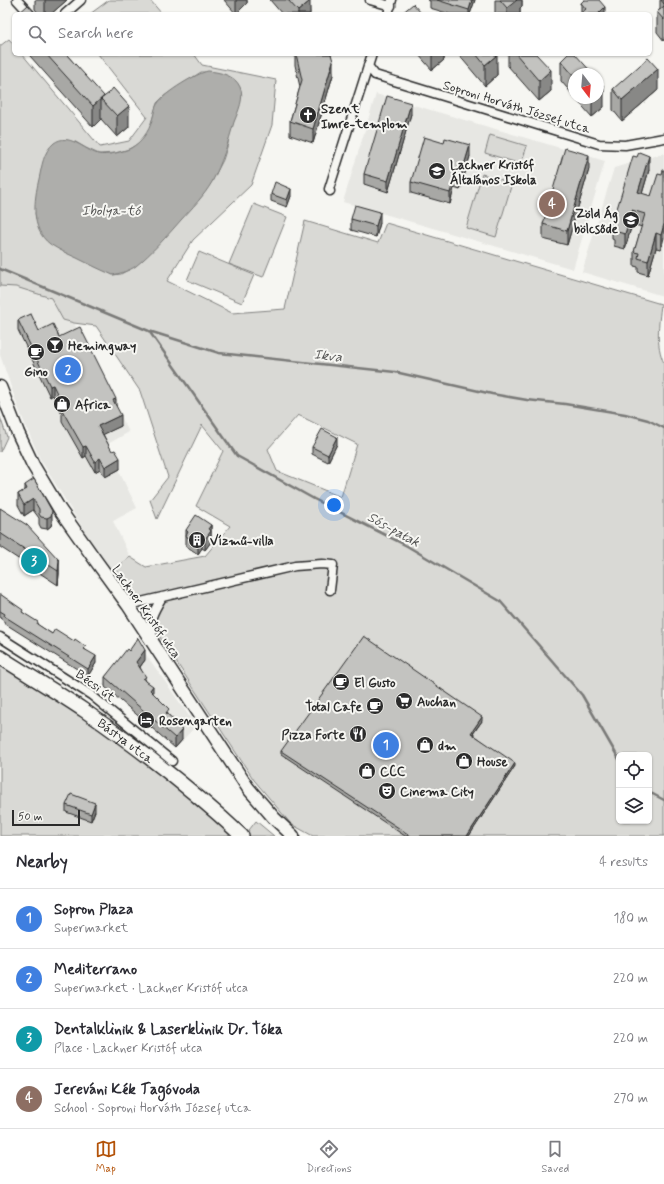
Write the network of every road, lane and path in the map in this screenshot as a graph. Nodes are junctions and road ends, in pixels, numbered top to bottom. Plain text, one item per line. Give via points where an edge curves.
1 (17, 0) edge
2 (81, 0) edge
3 (370, 0) edge
4 (390, 7) edge
5 (28, 12) edge
6 (67, 12) edge
7 (371, 56) edge
8 (368, 66) junction
9 (664, 138) edge
10 (330, 191) dead end
11 (0, 387) edge
12 (330, 590) dead end
13 (162, 597) junction
14 (128, 605) junction
15 (0, 637) edge
16 (156, 647) junction
17 (0, 657) edge
18 (172, 761) dead end
19 (242, 836) edge
20 (293, 836) edge

1 - 5 street
2 - 6 street
3 - 4 street
7 - 8 street
8 - 9 street, Soproni Horváth József utca via 375,75 598,144 625,145
8 - 10 street
11 - 14 street, Lackner Kristóf utca via 18,433 44,483 69,523
12 - 13 street via 333,565 322,564 295,566
13 - 14 street
13 - 16 street via 151,617
14 - 16 street, Lackner Kristóf utca
15 - 18 street, Bécsi út via 91,695
16 - 20 street, Lackner Kristóf utca via 248,788
17 - 19 main road, Bástya utca via 141,751 193,792

